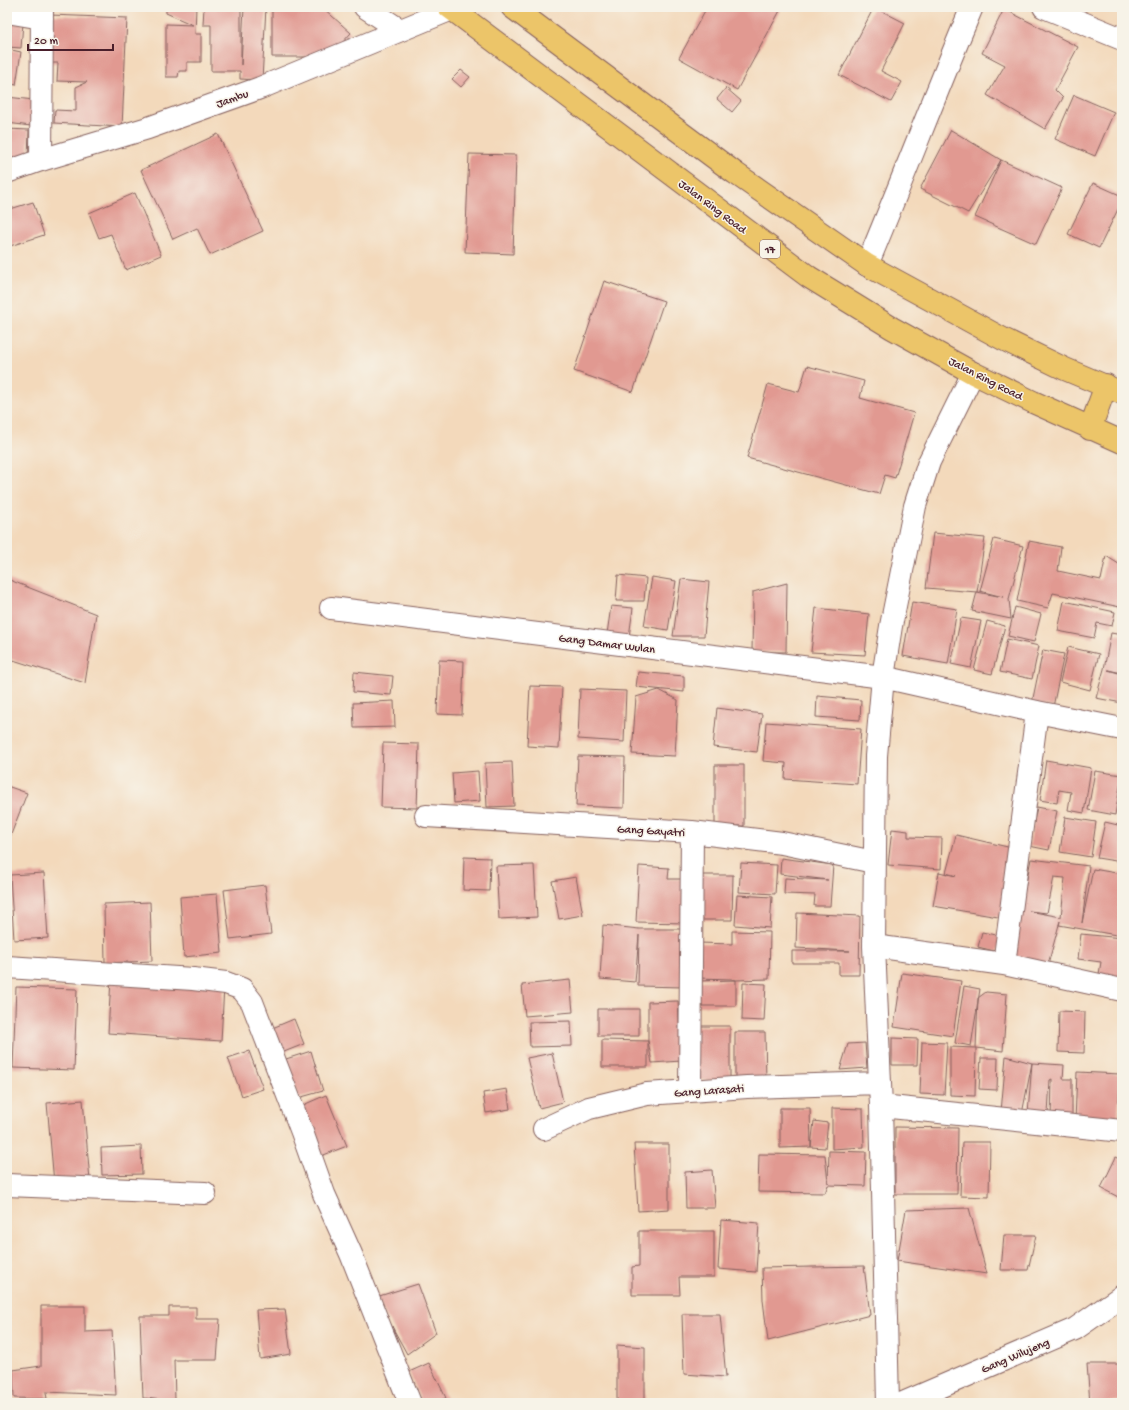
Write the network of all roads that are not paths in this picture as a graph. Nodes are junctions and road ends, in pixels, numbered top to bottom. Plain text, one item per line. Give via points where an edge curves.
1 (365, 7) edge
2 (512, 7) edge
3 (972, 7) edge
4 (1044, 7) edge
5 (450, 8) edge
6 (7, 12) edge
7 (42, 12) edge
8 (400, 30) junction
9 (1122, 39) edge
10 (42, 160) junction
11 (7, 172) edge
12 (868, 265) junction
13 (973, 373) junction
14 (1114, 389) edge
15 (1090, 429) junction
16 (1122, 442) edge
17 (331, 608) dead end
18 (883, 677) junction
19 (1037, 712) junction
20 (1122, 729) edge
21 (426, 816) dead end
22 (692, 832) junction
23 (874, 862) junction
24 (874, 946) junction
25 (1004, 964) junction
26 (7, 967) edge
27 (1122, 990) edge
28 (880, 1083) junction
29 (690, 1091) junction
30 (881, 1106) junction
31 (544, 1129) dead end
32 (1122, 1131) edge
33 (7, 1185) edge
34 (205, 1193) dead end
35 (1122, 1296) edge
36 (410, 1403) edge
37 (888, 1403) edge
38 (903, 1403) edge

1 - 8 street
2 - 12 highway via 729,168
3 - 12 street
4 - 9 street
5 - 8 street, Jambu
5 - 13 highway, Jalan Ring Road / 17 via 809,277 892,328
6 - 7 street
7 - 10 street
8 - 10 street, Jambu via 260,88 148,128
10 - 11 street, Jambu
12 - 14 highway via 1003,339
13 - 15 highway, Jalan Ring Road / 17
13 - 18 street via 929,462 916,506
14 - 15 highway
15 - 16 highway, Jalan Ring Road / 17
17 - 18 street, Gang Damar Wulan
18 - 19 street, Gang Damar Wulan
18 - 23 street via 876,756
19 - 20 street, Gang Damar Wulan
19 - 25 street
21 - 22 street, Gang Gayatri
22 - 23 street, Gang Gayatri via 782,844
22 - 29 street
23 - 24 street
24 - 25 street
24 - 28 street
25 - 27 street
26 - 36 street via 193,979 226,983 242,989 252,1002 324,1194 351,1254
28 - 29 street, Gang Larasati via 805,1084
28 - 30 street
29 - 31 street, Gang Larasati via 647,1094 589,1108
30 - 32 street
30 - 37 street
33 - 34 street
35 - 38 street, Gang Wilujeng via 1074,1329

